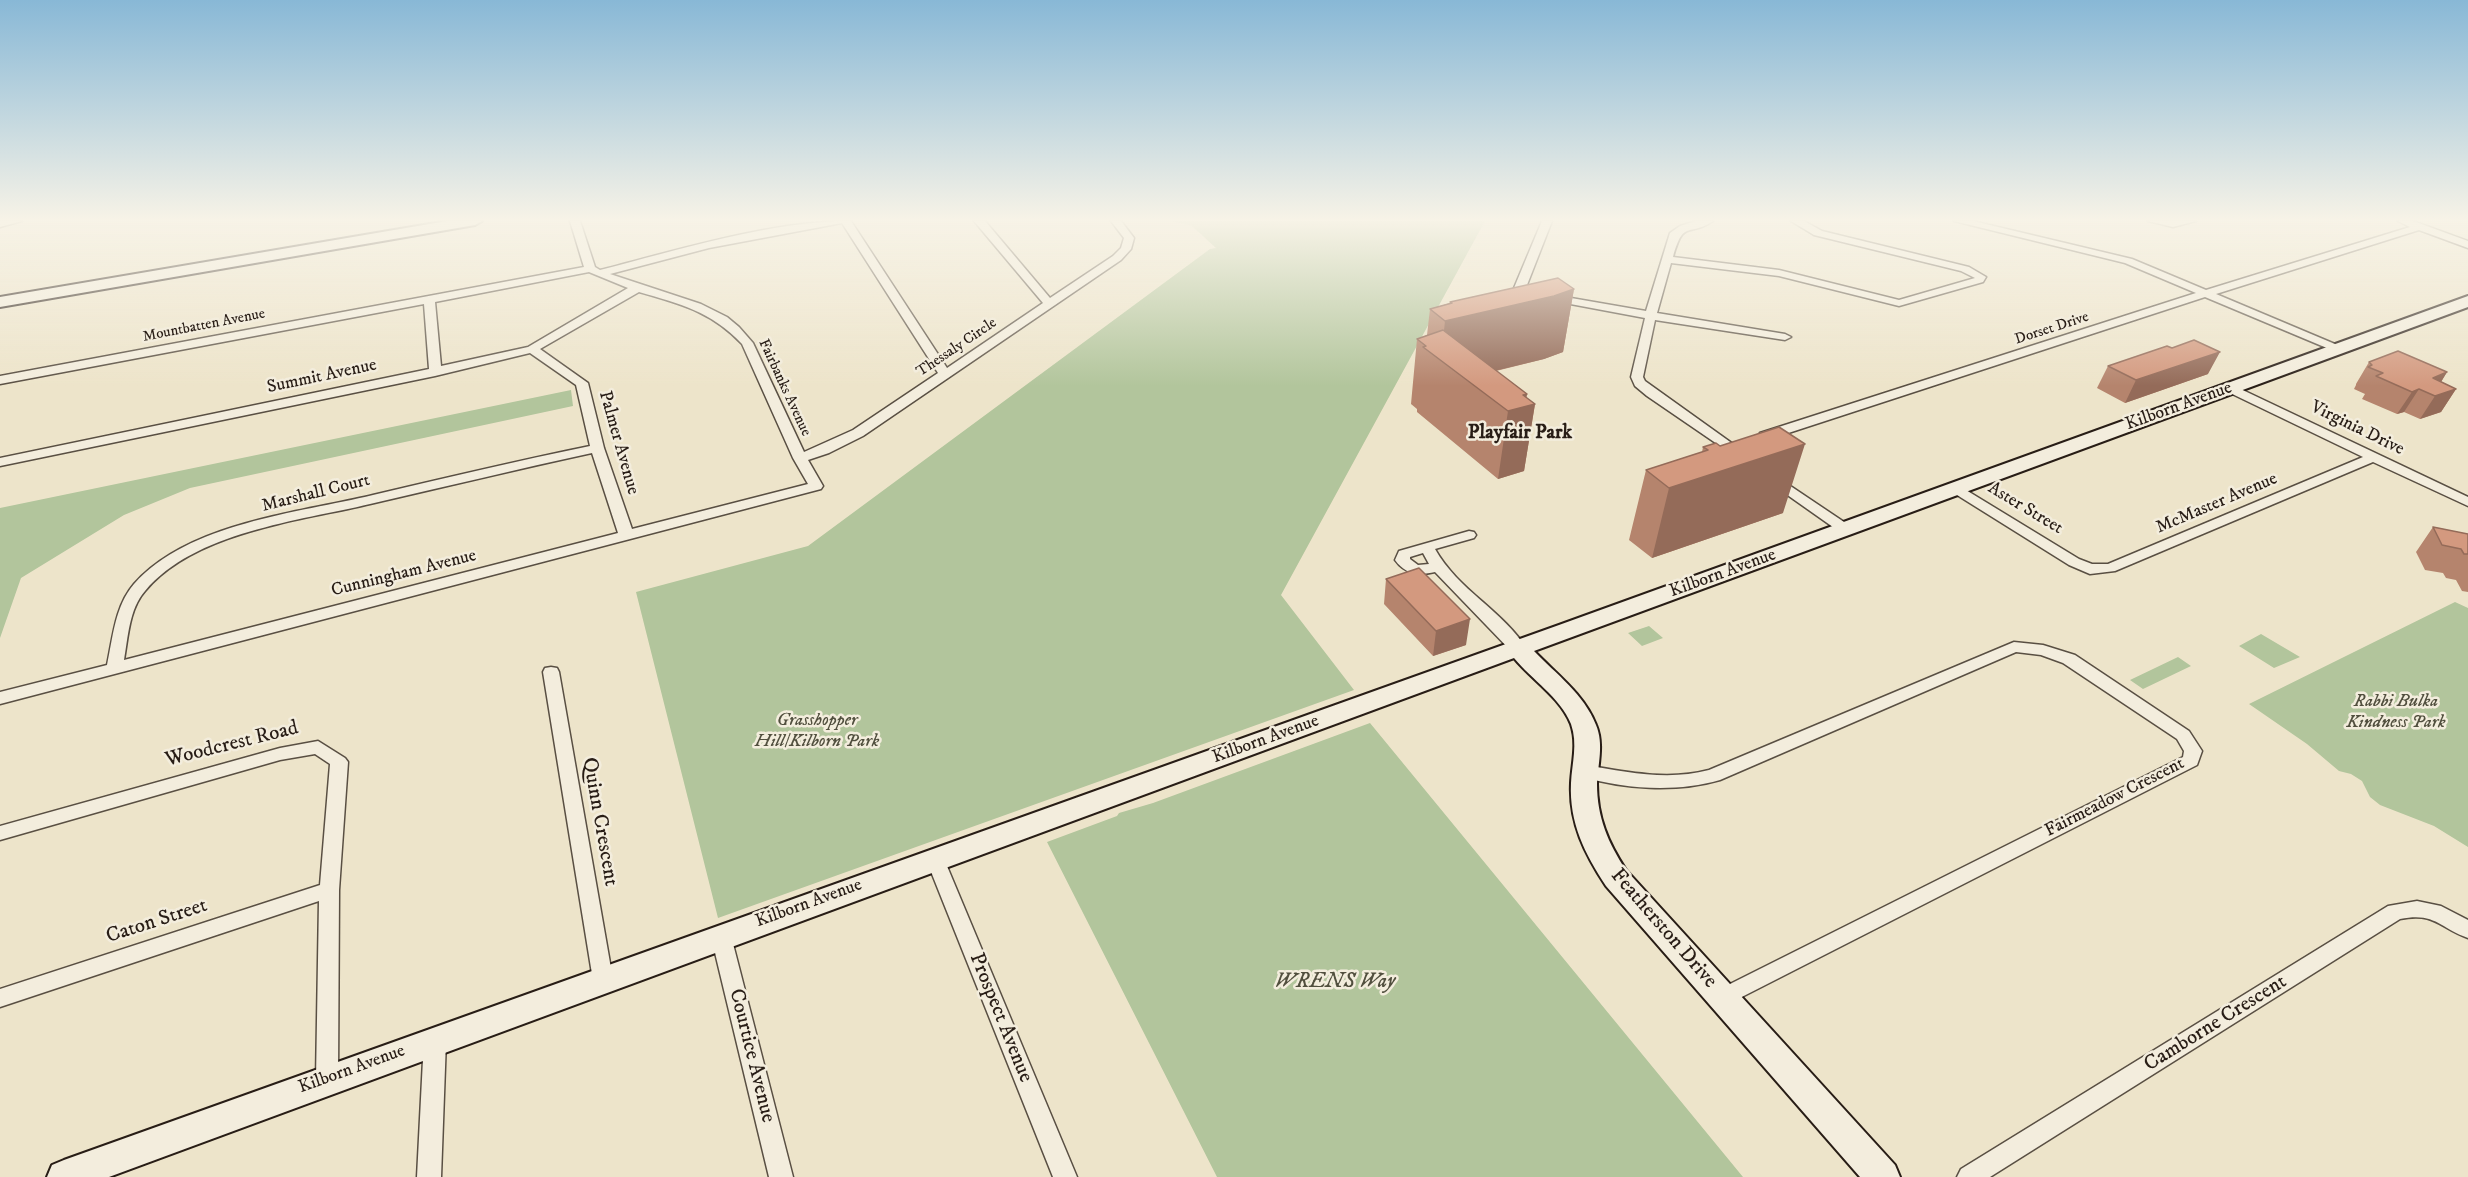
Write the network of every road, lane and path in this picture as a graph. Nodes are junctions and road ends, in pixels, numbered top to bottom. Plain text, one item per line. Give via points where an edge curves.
1 (153, 276) edge
2 (566, 276) edge
3 (607, 276) edge
4 (882, 276) edge
5 (1025, 276) edge
6 (1090, 276) edge
7 (1524, 276) edge
8 (1661, 276) edge
9 (1791, 276) edge
10 (1979, 276) edge
11 (2163, 276) edge
12 (2263, 276) edge
13 (638, 288) junction
14 (2209, 294) junction
15 (429, 299) junction
16 (2468, 301) edge
17 (0, 302) edge
18 (1049, 304) junction
19 (1651, 314) junction
20 (1785, 337) dead end
21 (532, 349) junction
22 (2338, 349) junction
23 (435, 372) junction
24 (945, 374) junction
25 (0, 380) edge
26 (2230, 388) junction
27 (1740, 443) junction
28 (597, 448) junction
29 (2373, 457) junction
30 (800, 458) junction
31 (0, 462) edge
32 (816, 486) joint
33 (1956, 490) junction
34 (2468, 502) edge
35 (1845, 529) junction
36 (1469, 535) dead end
37 (627, 537) junction
38 (1427, 548) junction
39 (2074, 562) joint
40 (1437, 566) junction
41 (1520, 649) junction
42 (114, 669) junction
43 (551, 672) dead end
44 (0, 698) edge
45 (1585, 771) junction
46 (0, 832) edge
47 (935, 859) junction
48 (329, 890) junction
49 (2468, 930) edge
50 (721, 936) junction
51 (603, 981) junction
52 (1723, 997) junction
53 (0, 998) edge
54 (435, 1040) junction
55 (327, 1079) junction
56 (109, 1168) edge
57 (64, 1177) edge
58 (429, 1177) edge
59 (781, 1177) edge
60 (1065, 1177) edge
61 (1883, 1177) edge
62 (1969, 1177) edge

1 - 17 street
2 - 15 street, Mountbatten Avenue
3 - 13 street, Fairbanks Avenue
4 - 24 street
5 - 18 street
6 - 18 street, Thessaly Circle
7 - 19 street via 1521,292
8 - 19 street
9 - 10 street via 1899,303 1979,280
11 - 14 street
12 - 14 street, Dorset Drive
13 - 21 street, Summit Avenue
13 - 30 street, Fairbanks Avenue via 688,301 734,327 764,376
14 - 22 street
14 - 27 street, Dorset Drive
15 - 23 street
15 - 25 street, Mountbatten Avenue
16 - 22 street, Kilborn Avenue
18 - 24 street, Thessaly Circle
19 - 20 street
19 - 27 street via 1637,376 1639,383
21 - 23 street, Summit Avenue
21 - 28 street, Palmer Avenue via 582,383
22 - 26 street, Kilborn Avenue
23 - 31 street, Summit Avenue
24 - 30 street, Thessaly Circle via 858,433
26 - 29 street, Virginia Drive
26 - 33 street, Kilborn Avenue
27 - 35 street via 1760,469
28 - 37 street, Palmer Avenue
28 - 42 street, Marshall Court via 254,528 195,548 139,587 129,606
29 - 34 street, Virginia Drive
29 - 39 street, McMaster Avenue via 2110,568 2090,569
30 - 32 street, Fairbanks Avenue
32 - 37 street, Cunningham Avenue
33 - 35 street, Kilborn Avenue
33 - 39 street, Aster Street
35 - 41 street, Kilborn Avenue
36 - 38 street
37 - 42 street, Cunningham Avenue
38 - 40 street
38 - 40 street via 1409,551 1402,560 1417,570
40 - 41 street
41 - 45 street, Featherston Drive via 1563,694 1583,723 1589,744
41 - 47 street, Kilborn Avenue
42 - 44 street, Cunningham Avenue
43 - 51 street, Quinn Crescent
45 - 52 street, Featherston Drive via 1586,816 1594,846 1616,878
45 - 52 street, Fairmeadow Crescent via 1678,783 1715,776 2014,647 2069,658 2183,735 2193,751 2191,761
46 - 48 street, Woodcrest Road via 280,754 318,747 339,762
47 - 50 street, Kilborn Avenue
47 - 60 street, Prospect Avenue
48 - 53 street, Caton Street
48 - 55 street, Woodcrest Road
49 - 62 street, Camborne Crescent via 2441,913 2416,907 2395,912
50 - 51 street, Kilborn Avenue
50 - 59 street, Courtice Avenue
51 - 54 street, Kilborn Avenue
52 - 61 street, Featherston Drive
54 - 55 street, Kilborn Avenue
54 - 58 street
55 - 56 street, Kilborn Avenue
56 - 57 street, Kilborn Avenue

